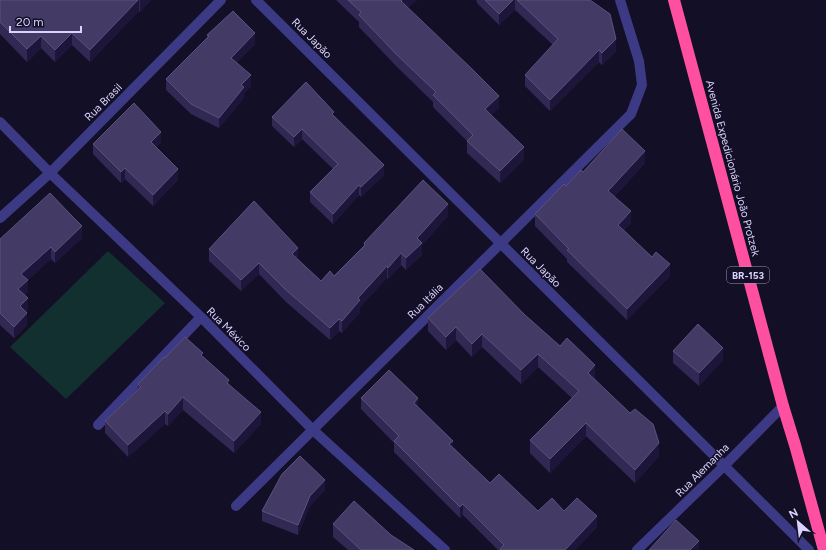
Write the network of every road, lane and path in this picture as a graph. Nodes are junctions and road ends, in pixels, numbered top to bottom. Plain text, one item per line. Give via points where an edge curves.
1 (221, 0) edge
2 (256, 0) edge
3 (620, 0) edge
4 (674, 0) edge
5 (0, 122) edge
6 (50, 173) junction
7 (0, 218) edge
8 (500, 243) junction
9 (201, 318) junction
10 (783, 406) junction
11 (98, 425) dead end
12 (312, 430) junction
13 (724, 466) junction
14 (236, 506) dead end
15 (445, 550) edge
16 (638, 550) edge
17 (809, 550) edge
18 (824, 550) edge

1 - 6 street, Rua Brasil
2 - 8 street, Rua Japão
3 - 8 street, Rua Itália via 639,61 642,85 631,114
4 - 10 highway, Avenida Expedicionário João Protzek / BR-153
5 - 6 street, Rua México
6 - 7 street, Rua Brasil
6 - 9 street, Rua México
8 - 12 street, Rua Itália
8 - 13 street, Rua Japão
9 - 11 street
9 - 12 street, Rua México
10 - 13 street, Rua Alemanha
10 - 18 highway, Avenida Expedicionário João Protzek / BR-153
12 - 14 street, Rua Itália
12 - 15 street, Rua México
13 - 16 street, Rua Alemanha
13 - 17 street, Rua Japão

